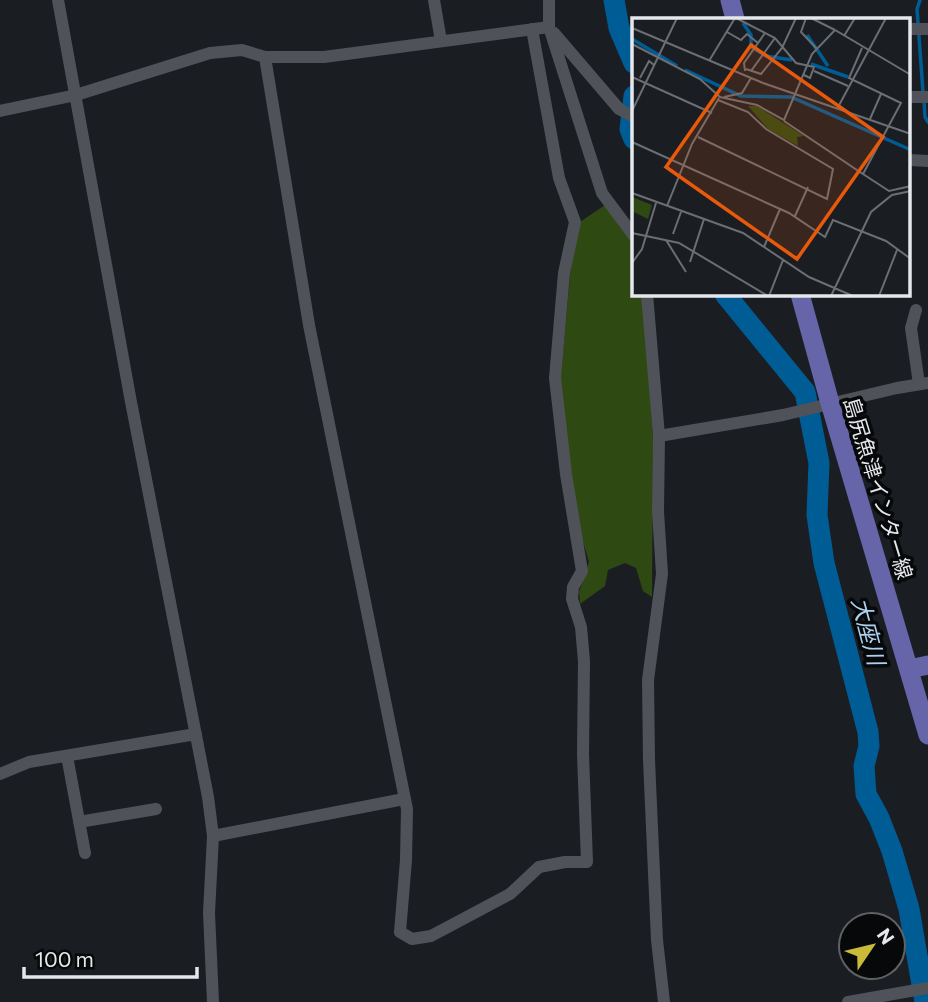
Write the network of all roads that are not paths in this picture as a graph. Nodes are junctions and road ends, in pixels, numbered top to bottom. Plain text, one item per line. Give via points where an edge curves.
1 (58, 0) edge
2 (434, 0) edge
3 (548, 0) edge
4 (730, 0) edge
5 (734, 18) edge
6 (549, 27) junction
7 (532, 29) junction
8 (441, 41) junction
9 (265, 57) junction
10 (76, 95) junction
11 (0, 111) edge
12 (632, 116) edge
13 (632, 233) edge
14 (647, 296) edge
15 (801, 296) edge
16 (916, 310) dead end
17 (924, 383) edge
18 (830, 403) junction
19 (659, 436) junction
20 (919, 667) edge
21 (196, 734) junction
22 (928, 735) edge
23 (66, 756) junction
24 (0, 774) edge
25 (404, 799) junction
26 (156, 809) dead end
27 (79, 821) junction
28 (213, 835) junction
29 (85, 853) dead end
30 (928, 988) edge
31 (213, 1002) edge
32 (664, 1002) edge
33 (848, 1002) edge

1 - 10 street
2 - 8 street
3 - 6 street
4 - 5 main road
6 - 7 street
6 - 12 street via 619,109
6 - 13 street via 602,193
7 - 8 street
7 - 25 street via 559,178 575,222 564,273 555,379 582,571 572,599 584,660 587,862 539,867 510,894 431,936 412,939 400,932 406,860
8 - 9 street via 324,57
9 - 10 street via 242,50 209,53
9 - 25 street via 309,325
10 - 11 street
10 - 21 street
14 - 19 street
15 - 18 main road, 島尻魚津インター線
16 - 17 street via 911,328
17 - 18 street
18 - 19 street
18 - 20 main road, 島尻魚津インター線
19 - 32 street via 662,574 648,680 657,940
20 - 22 main road, 島尻魚津インター線
21 - 23 street
21 - 28 street
23 - 24 street via 29,762
23 - 27 street
25 - 28 street
26 - 27 street
27 - 29 street
28 - 31 street via 209,913
30 - 33 street

